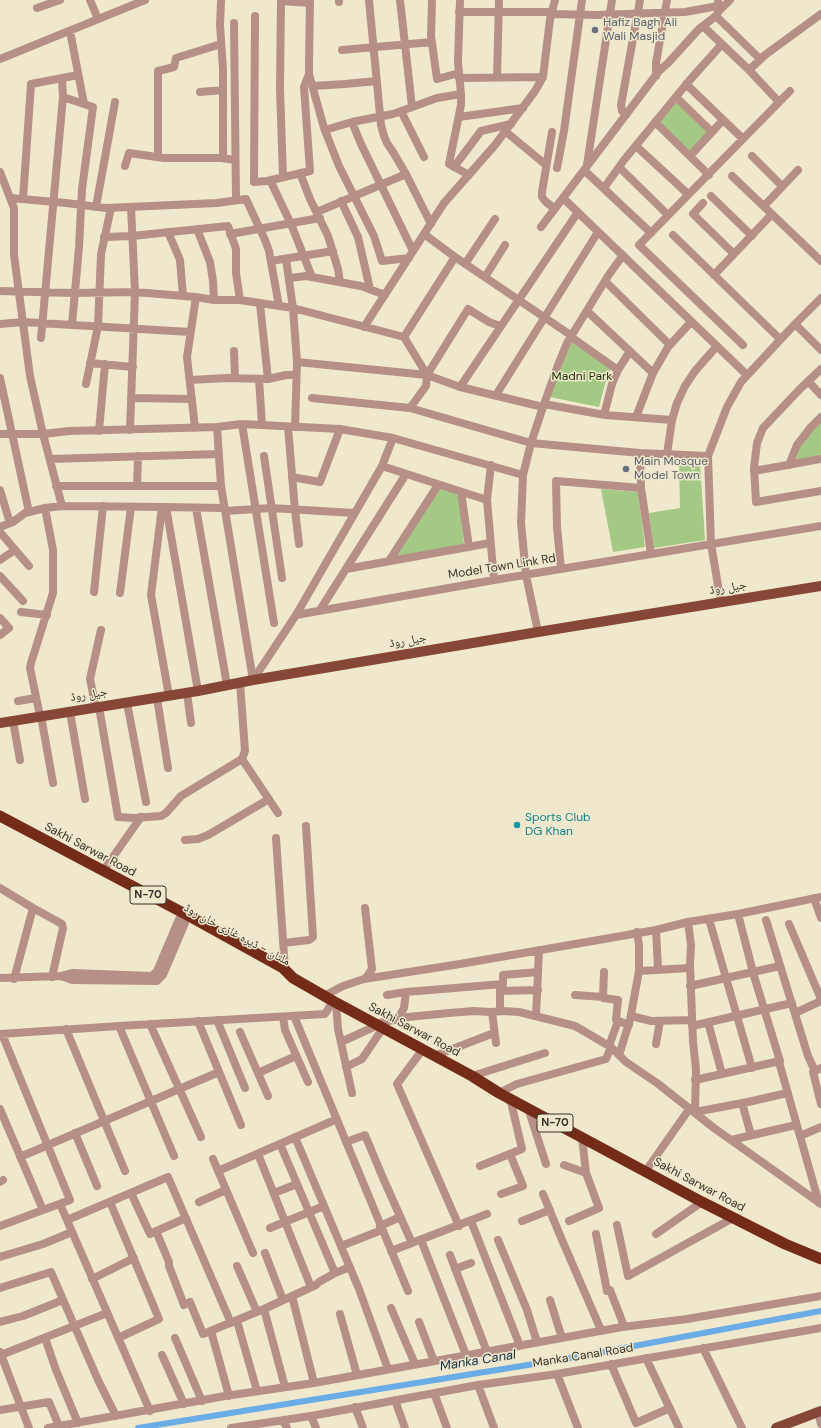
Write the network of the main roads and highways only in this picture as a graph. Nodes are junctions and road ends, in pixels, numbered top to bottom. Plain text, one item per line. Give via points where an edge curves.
1 (821, 586) edge
2 (0, 723) edge
3 (0, 816) edge
4 (0, 823) edge
5 (39, 840) junction
6 (135, 892) junction
7 (289, 974) junction
8 (821, 1259) edge
9 (819, 1412) edge
10 (779, 1427) edge

1 - 2 main road, جیل روڈ
3 - 5 highway, Sakhi Sarwar Road / N-70
4 - 5 highway, ملتان - ڈیرہ غازی خان روڈ / N-70
5 - 6 highway, ملتان - ڈیرہ غازی خان روڈ / N-70
5 - 6 highway, Sakhi Sarwar Road / N-70 via 103,871
6 - 7 highway, Sakhi Sarwar Road / N-70 via 189,916
6 - 7 highway, ملتان - ڈیرہ غازی خان روڈ / N-70 via 182,921 280,973
7 - 8 highway, Sakhi Sarwar Road / N-70 via 331,1000 645,1172 785,1244
9 - 10 main road

